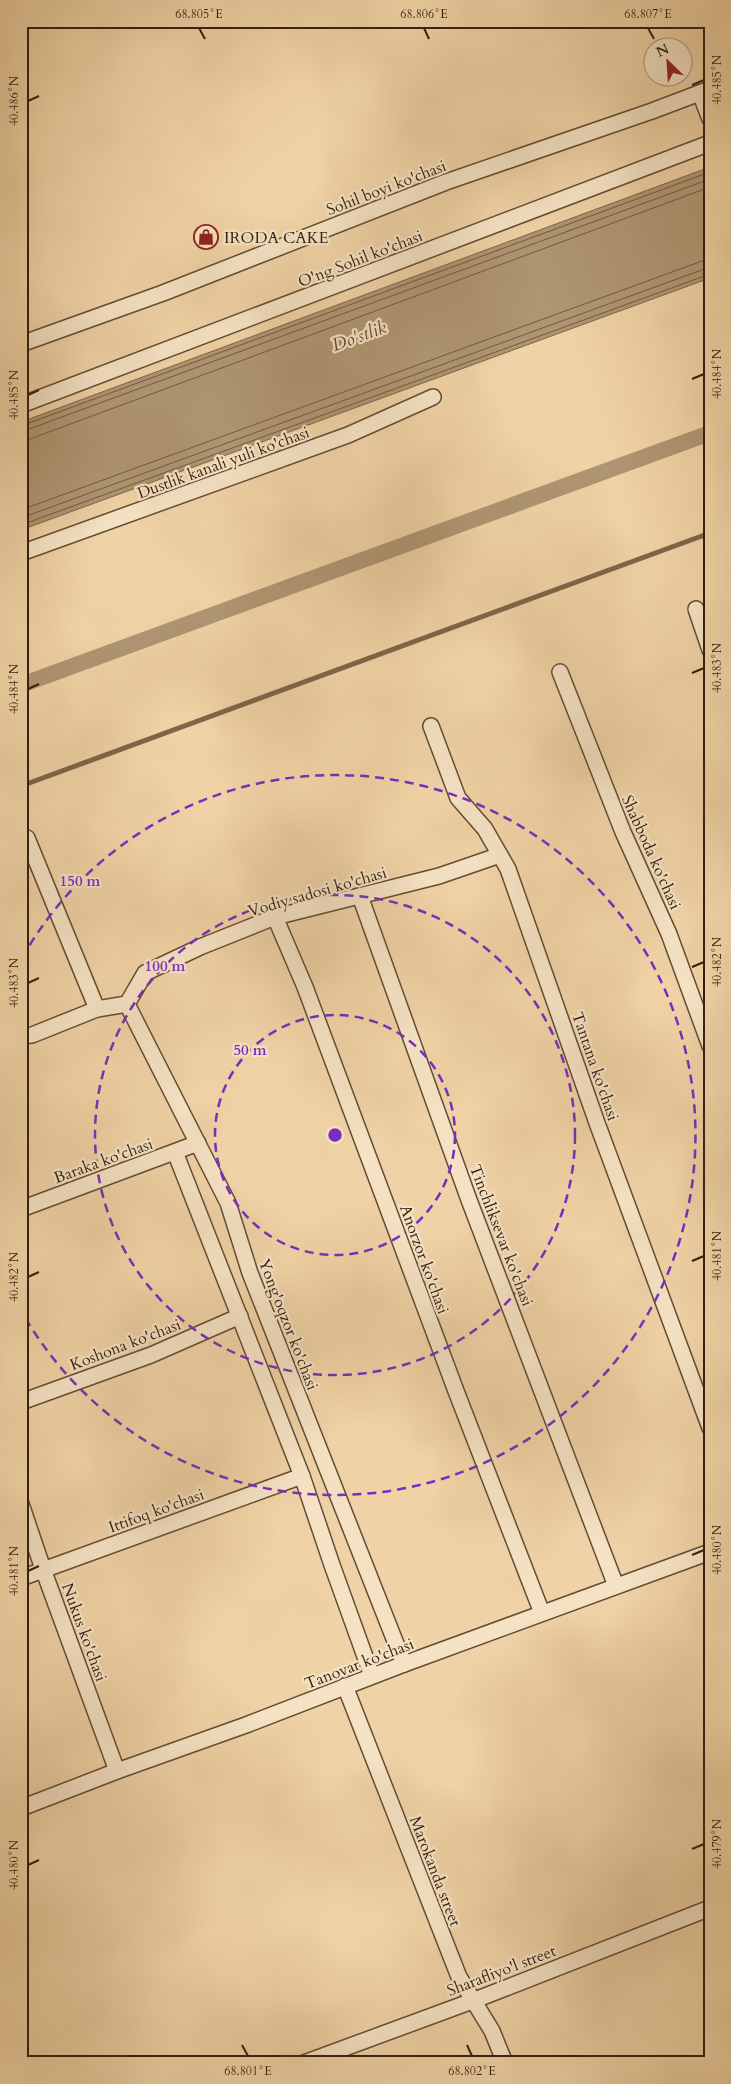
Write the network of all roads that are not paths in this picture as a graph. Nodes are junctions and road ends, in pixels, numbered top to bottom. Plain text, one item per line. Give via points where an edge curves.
1 (705, 91) edge
2 (710, 118) edge
3 (710, 143) edge
4 (21, 344) edge
5 (433, 397) dead end
6 (21, 405) edge
7 (21, 553) edge
8 (696, 609) dead end
9 (710, 650) edge
10 (560, 672) dead end
11 (430, 726) dead end
12 (27, 838) dead end
13 (500, 855) junction
14 (360, 896) junction
15 (275, 917) junction
16 (127, 1004) junction
17 (97, 1009) junction
18 (21, 1036) edge
19 (710, 1046) edge
20 (198, 1144) junction
21 (175, 1152) junction
22 (21, 1209) edge
23 (240, 1316) junction
24 (21, 1402) edge
25 (710, 1428) edge
26 (302, 1476) junction
27 (21, 1504) edge
28 (710, 1552) edge
29 (43, 1569) junction
30 (21, 1578) edge
31 (616, 1586) junction
32 (542, 1613) junction
33 (404, 1664) junction
34 (372, 1676) junction
35 (346, 1686) junction
36 (117, 1771) junction
37 (21, 1808) edge
38 (710, 1908) edge
39 (474, 2000) junction
40 (304, 2063) edge
41 (505, 2063) edge

1 - 2 street
1 - 4 street, Sohil boyi ko'chasi via 446,182 164,293
3 - 6 street, O'ng Sohil ko'chasi
5 - 7 street, Dustlik kanali yuli ko'chasi via 348,435
8 - 9 street
10 - 19 street, Shabboda ko'chasi via 623,832 669,934
11 - 13 street, Tantana ko'chasi via 458,798 485,829
12 - 17 street
13 - 14 street, Vodiy sadosi ko'chasi via 439,876
13 - 25 street, Tantana ko'chasi via 508,869 597,1123
14 - 15 street, Vodiy sadosi ko'chasi
14 - 31 street, Tinchliksevar ko'chasi via 469,1200
15 - 16 street, Vodiy sadosi ko'chasi via 200,947 145,974
15 - 32 street, Anorzor ko'chasi via 305,987
16 - 17 street
16 - 20 street, Yong'oqzor ko'chasi
17 - 18 street via 32,1035
20 - 21 street, Baraka ko'chasi
20 - 33 street, Yong'oqzor ko'chasi via 228,1203 250,1273
21 - 22 street, Baraka ko'chasi
21 - 23 street
23 - 24 street, Koshona ko'chasi via 152,1355
23 - 26 street
26 - 29 street, Ittifoq ko'chasi
26 - 34 street
27 - 29 street, Nukus ko'chasi
28 - 31 street, Tanovar ko'chasi
29 - 30 street, Ittifoq ko'chasi
29 - 36 street, Nukus ko'chasi
31 - 32 street, Tanovar ko'chasi
32 - 33 street, Tanovar ko'chasi
33 - 34 street, Tanovar ko'chasi
34 - 35 street, Tanovar ko'chasi
35 - 36 street, Tanovar ko'chasi
35 - 39 street, Marokanda street via 460,1977
36 - 37 street, Tanovar ko'chasi
38 - 39 street, Sharafliyo'l street
39 - 40 street, Sharafliyo'l street
39 - 41 street, Marokanda street

